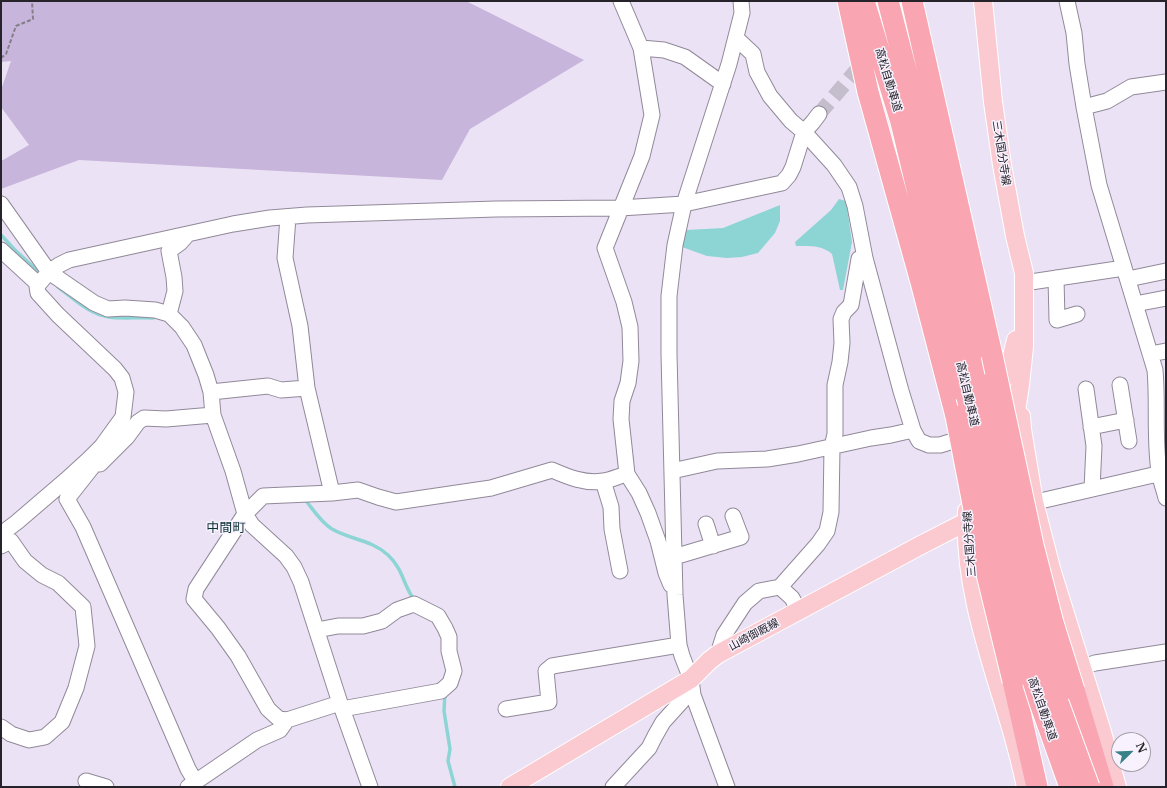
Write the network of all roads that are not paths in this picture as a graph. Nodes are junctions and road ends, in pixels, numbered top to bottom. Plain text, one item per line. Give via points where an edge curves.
1 (621, 1) edge
2 (741, 1) edge
3 (848, 1) edge
4 (864, 1) edge
5 (888, 1) edge
6 (912, 1) edge
7 (983, 1) edge
8 (1067, 1) edge
9 (736, 38) junction
10 (641, 48) junction
11 (1166, 82) edge
12 (723, 84) junction
13 (1084, 107) junction
14 (819, 114) tunnel mouth
15 (804, 132) junction
16 (1, 204) edge
17 (684, 204) junction
18 (620, 208) junction
19 (288, 217) junction
20 (188, 234) junction
21 (1, 250) edge
22 (865, 258) junction
23 (1166, 271) edge
24 (1126, 274) junction
25 (44, 278) junction
26 (1056, 278) junction
27 (1024, 283) junction
28 (1166, 298) edge
29 (1024, 303) junction
30 (1135, 304) junction
31 (169, 314) junction
32 (1077, 314) dead end
33 (1166, 351) edge
34 (1150, 354) junction
35 (1020, 385) junction
36 (1120, 385) dead end
37 (307, 388) junction
38 (1086, 389) dead end
39 (974, 391) junction
40 (211, 392) junction
41 (213, 415) junction
42 (1126, 420) junction
43 (1091, 427) junction
44 (913, 430) junction
45 (982, 432) junction
46 (1129, 441) dead end
47 (832, 447) junction
48 (92, 462) junction
49 (672, 471) junction
50 (1162, 472) edge
51 (627, 474) junction
52 (603, 481) junction
53 (1092, 489) junction
54 (332, 493) junction
55 (1166, 498) edge
56 (1034, 502) junction
57 (1012, 507) junction
58 (245, 514) junction
59 (733, 516) dead end
60 (966, 522) junction
61 (706, 524) dead end
62 (1, 534) edge
63 (1, 546) edge
64 (714, 546) junction
65 (674, 557) junction
66 (620, 571) dead end
67 (780, 587) junction
68 (675, 595) junction
69 (799, 611) junction
70 (316, 630) junction
71 (679, 645) junction
72 (1166, 652) edge
73 (718, 654) junction
74 (1082, 667) junction
75 (691, 683) junction
76 (341, 706) junction
77 (506, 709) dead end
78 (287, 720) junction
79 (1, 727) edge
80 (86, 781) dead end
81 (191, 784) edge
82 (106, 787) edge
83 (370, 787) edge
84 (510, 787) edge
85 (613, 787) edge
86 (727, 787) edge
87 (1026, 787) edge
88 (1037, 787) edge
89 (1070, 787) edge
90 (1091, 787) edge
91 (1103, 787) edge
92 (1117, 787) edge

1 - 10 street
2 - 9 street via 742,13
3 - 88 highway, bridge via 868,92 956,416 985,566
4 - 39 highway, 高松自動車道 via 901,122
5 - 39 highway, 高松自動車道 via 919,120
6 - 91 highway, bridge via 1033,545 1053,623
7 - 27 main road, 三木国分寺線 via 1002,165
8 - 13 street
9 - 12 street
9 - 15 street via 753,54 757,72 770,96
10 - 12 street via 664,50 685,57
10 - 18 street via 652,115 642,156
11 - 13 street via 1131,87 1107,101
12 - 17 street
13 - 24 street via 1099,185
14 - 15 street
15 - 17 street via 790,175 782,183
15 - 22 street via 834,165 849,187
16 - 25 street
17 - 18 street
17 - 49 street via 675,245 669,296
18 - 19 street via 496,209
18 - 51 street via 605,248 630,327 631,361 622,401
19 - 20 street via 233,224
19 - 37 street via 285,258 300,326
20 - 25 street via 69,260 58,265
20 - 31 street via 169,252 175,291
21 - 25 street
22 - 44 street
22 - 47 street via 859,259 851,305 841,318 842,344 835,385 835,434
23 - 24 street
24 - 26 street
24 - 30 street
25 - 31 street via 108,309 155,310
25 - 48 street via 37,290 38,293 58,316 115,369 122,378 126,392 123,417
26 - 27 street
26 - 32 street via 1057,320
27 - 29 main road, 三木国分寺線
28 - 30 street
29 - 35 main road, 三木国分寺線 via 1024,347
29 - 45 main road, 三木国分寺線 via 1011,360
30 - 34 street
31 - 40 street via 194,345
33 - 34 street
34 - 50 street via 1156,383 1157,456
35 - 56 main road via 1022,429
35 - 57 main road, 三木国分寺線 via 1007,479
36 - 42 street
37 - 40 street via 281,390 268,386
37 - 54 street
38 - 43 street
39 - 89 highway, 高松自動車道, bridge via 1027,662
39 - 90 highway, 高松自動車道, bridge via 1044,657 1055,694
40 - 41 street
41 - 48 street via 144,418 100,464
41 - 58 street
42 - 43 street
42 - 46 street
43 - 53 street via 1094,446
44 - 45 street via 919,441 929,446
44 - 47 street
45 - 60 main road, 三木国分寺線 via 971,460
47 - 49 street via 767,459 717,461
47 - 67 street via 831,512 827,531
48 - 62 street via 66,480
48 - 81 street via 67,500 83,526 188,769
49 - 65 street
50 - 53 street
50 - 55 street
51 - 52 street
51 - 68 street via 648,513
52 - 54 street via 585,481 552,470 491,488 396,502 358,490
52 - 66 street via 611,507 612,529
53 - 56 street
54 - 58 street via 263,496
56 - 57 street
56 - 74 main road via 1052,572
57 - 60 main road, 山崎御厩線
57 - 90 main road, 三木国分寺線
58 - 70 street via 252,525 286,556 294,567
58 - 78 street via 196,589 194,599 238,656 268,709 279,719
59 - 64 street via 741,537
60 - 69 main road, 山崎御厩線
60 - 87 main road, 三木国分寺線 via 969,559 979,616
61 - 64 street
63 - 79 street via 12,541 25,561 42,575 58,583 84,607 87,646 76,688 62,722 45,737 29,740 11,734
64 - 65 street
65 - 68 street
67 - 69 street via 792,598
67 - 73 street via 758,591 745,603 724,635
68 - 71 street
69 - 73 main road, 山崎御厩線
70 - 76 street
70 - 76 street via 338,626 363,626 382,621 397,610 414,604 438,616 449,637 449,651 454,671 445,687
71 - 75 street
71 - 77 street via 552,666 546,671 548,702
72 - 74 street
73 - 75 main road, 山崎御厩線
74 - 92 main road
75 - 84 main road, 山崎御厩線
75 - 85 street via 682,701 663,722 649,748
75 - 86 street via 702,722
76 - 78 street
76 - 83 street
78 - 81 street via 280,730 257,740
80 - 82 street

